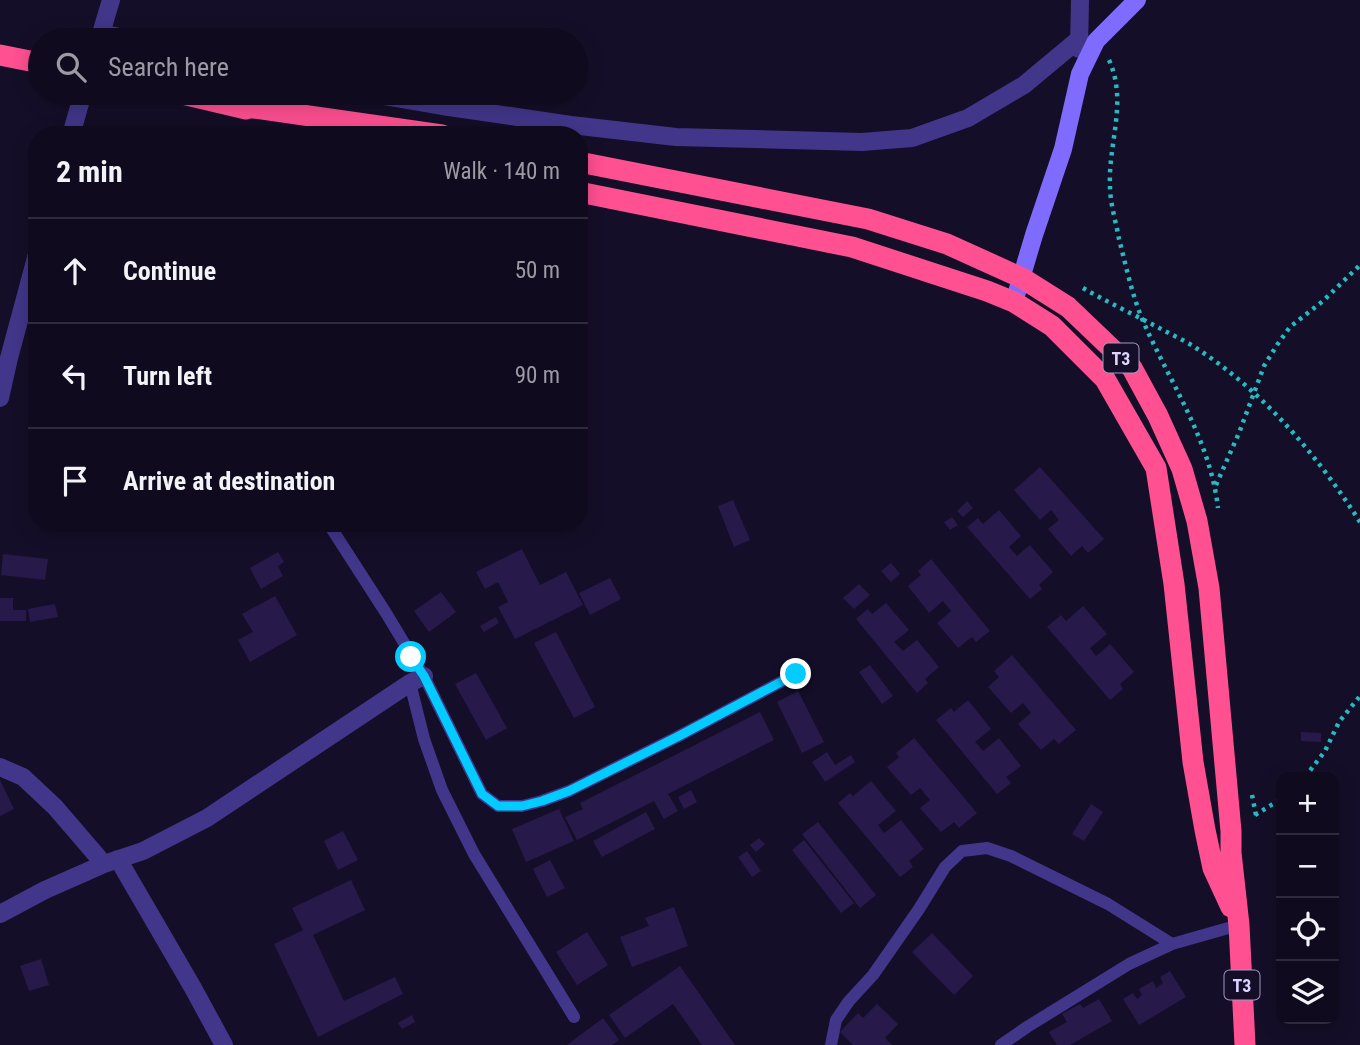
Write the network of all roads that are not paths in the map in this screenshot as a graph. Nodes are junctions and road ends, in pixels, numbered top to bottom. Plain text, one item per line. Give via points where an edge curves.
1 (111, 0) edge
2 (1080, 0) edge
3 (1137, 0) edge
4 (103, 28) edge
5 (1079, 40) junction
6 (0, 55) edge
7 (28, 61) edge
8 (1080, 74) junction
9 (80, 105) edge
10 (233, 105) joint
11 (436, 105) edge
12 (74, 126) edge
13 (310, 126) edge
14 (379, 126) edge
15 (580, 126) edge
16 (588, 127) edge
17 (588, 164) edge
18 (588, 194) edge
19 (1014, 274) junction
20 (28, 282) edge
21 (987, 291) junction
22 (1014, 302) junction
23 (4, 357) edge
24 (0, 398) edge
25 (334, 532) edge
26 (796, 674) dead end
27 (417, 680) junction
28 (0, 767) edge
29 (111, 862) junction
30 (0, 914) edge
31 (1239, 925) junction
32 (1172, 944) junction
33 (574, 1017) dead end
34 (223, 1045) edge
35 (831, 1045) edge
36 (1001, 1045) edge
37 (1245, 1045) edge

1 - 4 street
2 - 5 street
3 - 8 main road via 1096,41
5 - 8 street
5 - 16 street via 1024,85 968,118 912,138 768,141
6 - 7 highway
8 - 19 main road via 1063,149 1034,235
9 - 12 street
10 - 13 highway
10 - 14 highway
11 - 15 street
17 - 19 highway, T3 via 868,219 947,244
18 - 21 highway, T3 via 852,247
19 - 21 main road
19 - 22 main road
19 - 31 highway, T3 via 1068,307 1132,368 1182,469 1209,587
20 - 23 street
21 - 22 highway, T3
22 - 31 highway, T3 via 1052,326 1105,379 1156,468 1205,830 1213,868
23 - 24 street
25 - 27 lane via 386,613
26 - 27 lane via 569,791 522,806 498,806 482,794
27 - 29 street via 207,818
27 - 33 lane via 425,739 442,790 474,854
28 - 29 street via 23,777
29 - 30 street
29 - 34 street via 193,988
31 - 32 lane
31 - 37 highway, T3
32 - 35 lane via 1108,904 1011,856 987,848 962,851 945,867 881,964 836,1020
32 - 36 lane via 1129,964

